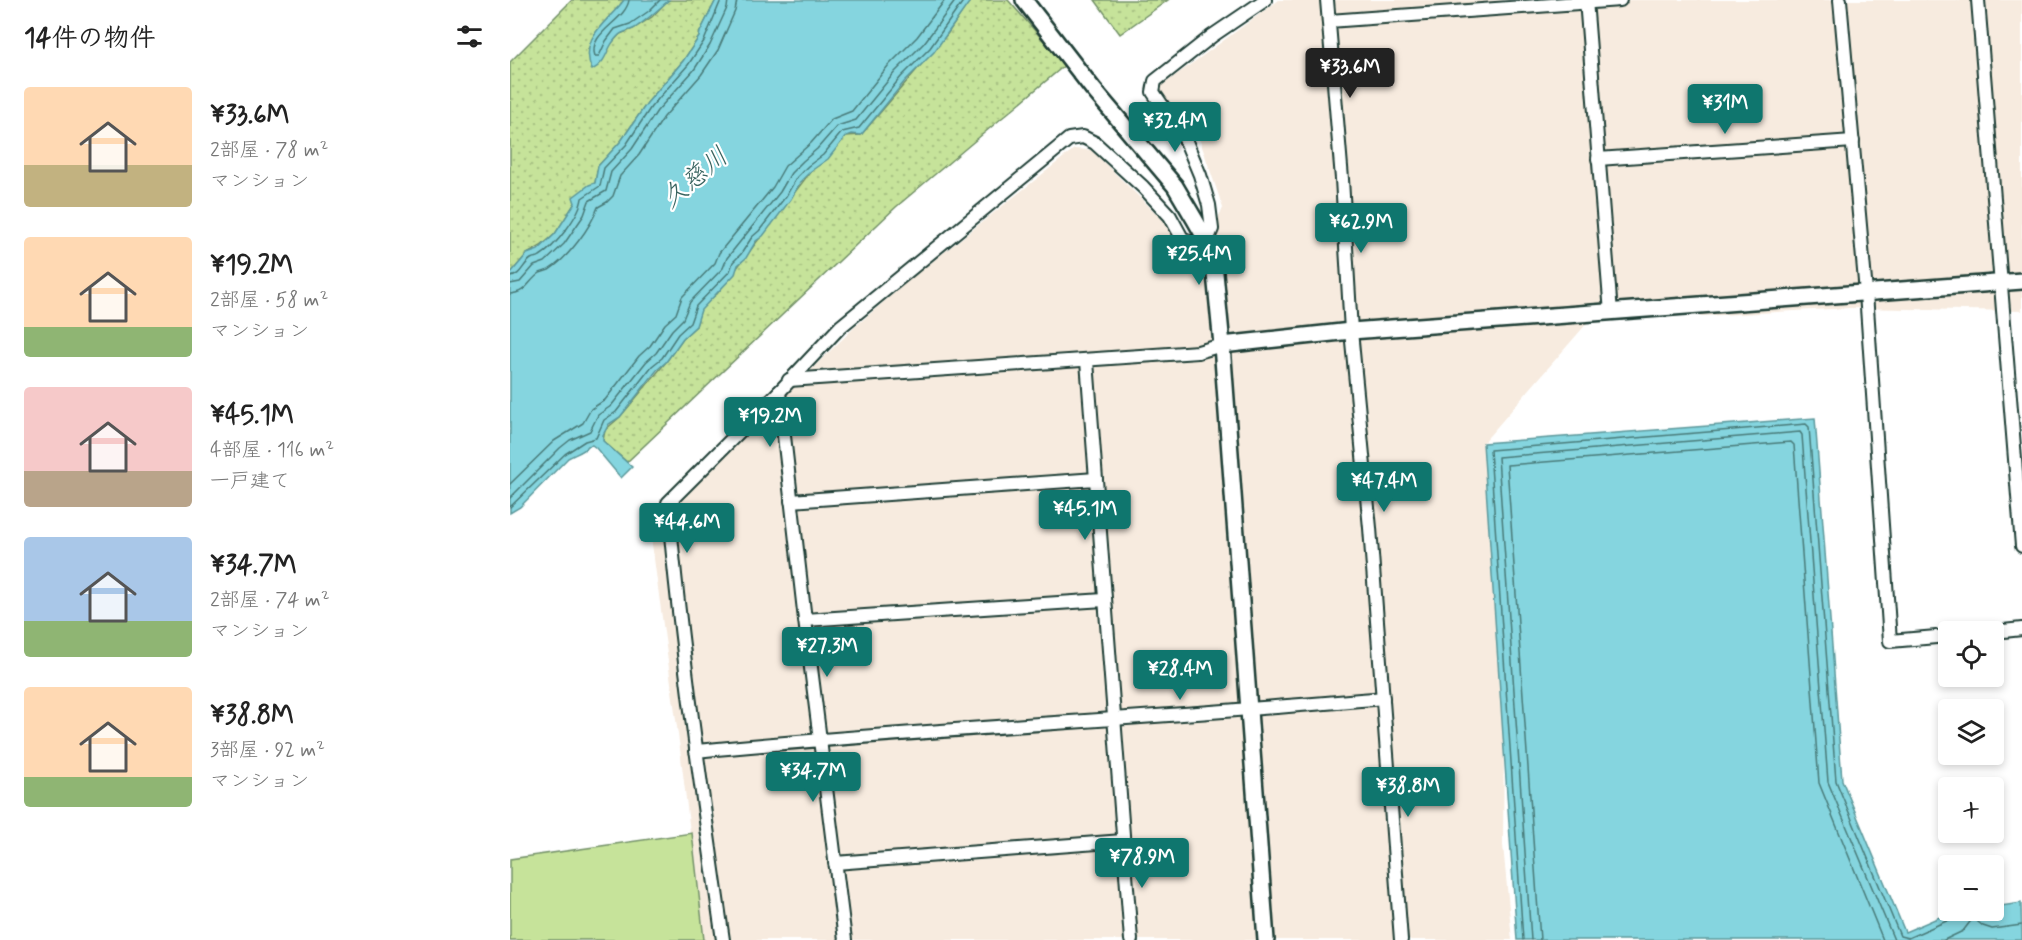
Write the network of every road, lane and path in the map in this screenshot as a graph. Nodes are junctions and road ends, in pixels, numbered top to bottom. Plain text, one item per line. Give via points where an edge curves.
1 (1024, 0) edge
2 (1265, 0) edge
3 (1327, 0) edge
4 (1620, 0) edge
5 (1840, 0) edge
6 (1978, 0) edge
7 (1586, 1) edge
8 (1329, 21) junction
9 (1853, 141) junction
10 (1598, 159) junction
11 (1207, 241) junction
12 (2022, 280) edge
13 (2000, 282) junction
14 (1866, 293) junction
15 (1611, 313) junction
16 (1351, 331) junction
17 (1222, 345) junction
18 (1087, 361) junction
19 (789, 380) junction
20 (779, 392) junction
21 (1096, 479) junction
22 (791, 501) junction
23 (2022, 546) edge
24 (1104, 600) junction
25 (805, 620) junction
26 (2022, 629) edge
27 (2004, 631) edge
28 (1938, 637) edge
29 (1383, 698) junction
30 (1248, 711) junction
31 (1114, 721) junction
32 (820, 739) junction
33 (696, 751) junction
34 (1123, 841) junction
35 (835, 863) junction
36 (723, 940) edge
37 (845, 940) edge
38 (1131, 940) edge
39 (1266, 940) edge
40 (1401, 940) edge

1 - 11 street via 1175,186
2 - 11 street via 1155,81 1153,92 1185,139 1200,175 1212,229
3 - 8 street
4 - 7 street
5 - 9 street
6 - 13 street
7 - 8 street
7 - 10 street
8 - 16 street
9 - 10 street
9 - 14 street
10 - 15 street
11 - 17 street via 1214,263
11 - 19 street via 1194,244 1182,238 1170,216 1150,194 1095,143 1083,137 1069,139 840,327
12 - 13 street
13 - 14 street
13 - 23 street
14 - 15 street
14 - 28 street via 1890,641
15 - 16 street
16 - 17 street
16 - 29 street
17 - 18 street via 1198,352
17 - 30 street
18 - 19 street
18 - 21 street
19 - 20 street
20 - 22 street
20 - 33 street via 668,503
21 - 22 street
21 - 24 street
22 - 25 street
24 - 25 street
24 - 31 street
25 - 32 street
26 - 27 street
29 - 30 street
29 - 40 street
30 - 31 street
30 - 39 street
31 - 32 street
31 - 34 street
32 - 33 street
32 - 35 street
33 - 36 street
34 - 35 street
34 - 38 street
35 - 37 street

